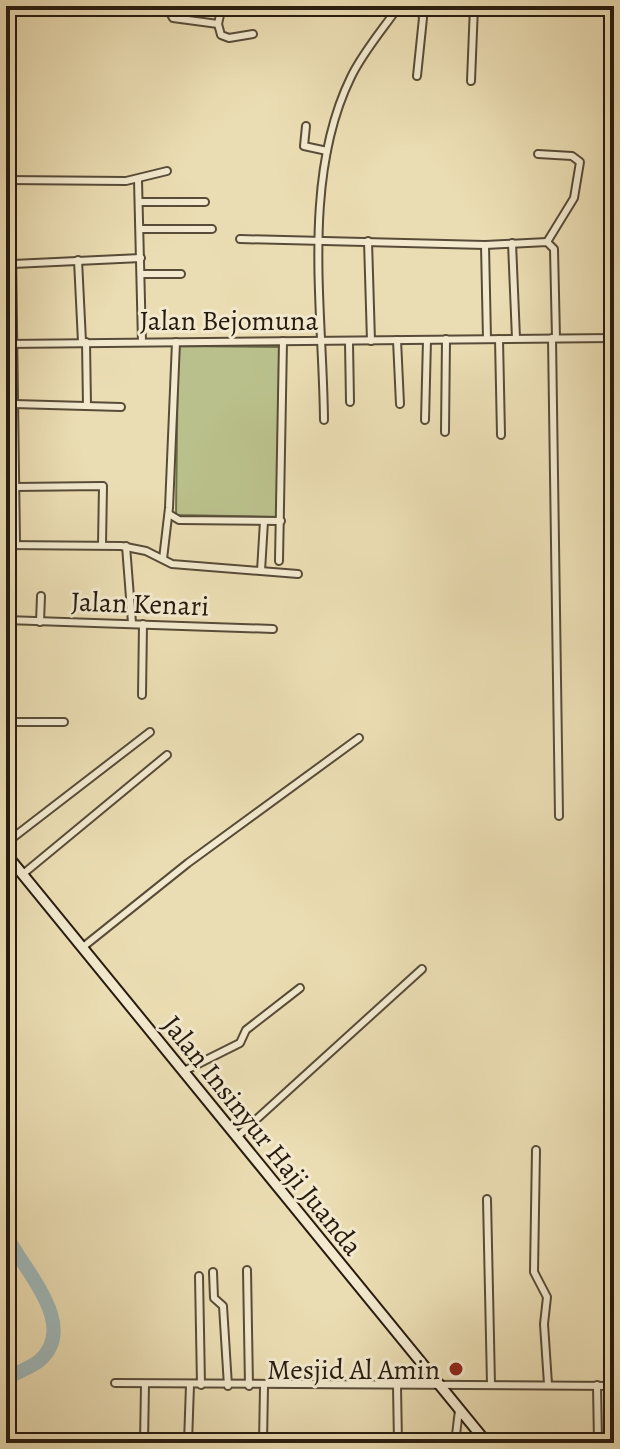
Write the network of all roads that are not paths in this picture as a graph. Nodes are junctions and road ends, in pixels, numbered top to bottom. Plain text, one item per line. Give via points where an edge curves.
1 (166, 6) edge
2 (222, 6) edge
3 (399, 6) edge
4 (420, 6) edge
5 (474, 6) edge
6 (218, 24) junction
7 (253, 34) dead end
8 (417, 76) dead end
9 (471, 81) dead end
10 (306, 126) dead end
11 (327, 151) junction
12 (538, 154) dead end
13 (167, 171) dead end
14 (8, 180) edge
15 (138, 180) junction
16 (139, 202) junction
17 (205, 202) dead end
18 (141, 229) junction
19 (212, 229) dead end
20 (240, 239) dead end
21 (317, 240) junction
22 (368, 241) junction
23 (547, 242) junction
24 (512, 243) junction
25 (485, 245) junction
26 (141, 258) junction
27 (78, 260) junction
28 (13, 264) junction
29 (142, 274) junction
30 (181, 274) dead end
31 (9, 311) edge
32 (516, 338) junction
33 (554, 338) junction
34 (611, 338) edge
35 (446, 339) junction
36 (487, 339) junction
37 (499, 339) junction
38 (397, 340) junction
39 (427, 340) junction
40 (283, 341) junction
41 (323, 341) junction
42 (371, 341) junction
43 (84, 342) junction
44 (142, 342) junction
45 (176, 342) junction
46 (349, 342) junction
47 (9, 344) edge
48 (350, 402) dead end
49 (14, 404) junction
50 (400, 404) dead end
51 (87, 406) junction
52 (121, 407) dead end
53 (324, 420) dead end
54 (425, 420) dead end
55 (445, 432) dead end
56 (501, 435) dead end
57 (6, 457) edge
58 (14, 457) junction
59 (14, 487) junction
60 (169, 514) junction
61 (264, 521) junction
62 (281, 521) junction
63 (6, 545) edge
64 (16, 545) junction
65 (102, 545) junction
66 (126, 546) junction
67 (163, 559) junction
68 (279, 561) dead end
69 (261, 571) junction
70 (298, 574) dead end
71 (41, 596) dead end
72 (6, 620) edge
73 (40, 622) junction
74 (132, 623) junction
75 (143, 624) junction
76 (273, 629) dead end
77 (142, 695) dead end
78 (6, 722) edge
79 (64, 722) dead end
80 (150, 732) dead end
81 (359, 738) dead end
82 (167, 755) dead end
83 (559, 816) dead end
84 (6, 843) edge
85 (6, 854) edge
86 (23, 874) junction
87 (83, 947) junction
88 (422, 969) dead end
89 (300, 988) dead end
90 (184, 1071) junction
91 (237, 1137) junction
92 (536, 1150) dead end
93 (609, 1162) dead end
94 (487, 1199) dead end
95 (612, 1222) edge
96 (247, 1270) dead end
97 (213, 1272) dead end
98 (199, 1276) dead end
99 (115, 1383) dead end
100 (145, 1384) junction
101 (436, 1384) junction
102 (491, 1384) junction
103 (548, 1384) junction
104 (190, 1385) junction
105 (201, 1385) junction
106 (597, 1385) junction
107 (228, 1386) junction
108 (249, 1386) junction
109 (397, 1386) junction
110 (613, 1386) edge
111 (264, 1387) junction
112 (459, 1410) junction
113 (144, 1443) edge
114 (188, 1443) edge
115 (263, 1443) edge
116 (398, 1443) edge
117 (455, 1443) edge
118 (487, 1443) edge
119 (598, 1443) edge

1 - 6 street via 173,18
2 - 6 street
3 - 11 street via 352,74
4 - 8 street
5 - 9 street
6 - 7 street via 225,37
10 - 11 street via 304,146
11 - 21 street
12 - 23 street via 572,156 580,162 574,198
13 - 15 street
14 - 15 street
14 - 28 street
15 - 16 street
16 - 17 street
16 - 18 street
18 - 19 street
18 - 26 street
20 - 21 street
21 - 22 street
21 - 41 street
22 - 25 street
22 - 42 street
23 - 24 street
23 - 33 street via 554,249
24 - 25 street
24 - 32 street
25 - 36 street
26 - 27 street
26 - 29 street
27 - 28 street
27 - 43 street
28 - 31 street
29 - 30 street
29 - 44 street
31 - 47 street
32 - 33 street, Jalan Bejomuna
32 - 37 street, Jalan Bejomuna
33 - 34 street, Jalan Bejomuna
33 - 83 street
35 - 36 street, Jalan Bejomuna
35 - 39 street, Jalan Bejomuna
35 - 55 street
36 - 37 street, Jalan Bejomuna
37 - 56 street
38 - 39 street, Jalan Bejomuna
38 - 42 street, Jalan Bejomuna
38 - 50 street
39 - 54 street
40 - 41 street, Jalan Bejomuna
40 - 45 street, Jalan Bejomuna
40 - 62 street
41 - 46 street, Jalan Bejomuna
41 - 53 street
42 - 46 street, Jalan Bejomuna
43 - 44 street, Jalan Bejomuna
43 - 47 street, Jalan Bejomuna
43 - 51 street
44 - 45 street, Jalan Bejomuna
45 - 60 street
46 - 48 street
47 - 49 street
49 - 51 street
49 - 58 street
51 - 52 street
57 - 58 street
58 - 59 street
59 - 64 street
59 - 65 street via 103,486
60 - 61 street via 179,520
60 - 67 street
61 - 62 street
61 - 69 street
62 - 68 street
63 - 64 street
64 - 65 street
65 - 66 street
66 - 67 street
66 - 74 street
67 - 69 street
69 - 70 street
71 - 73 street
72 - 73 street, Jalan Kenari
73 - 74 street, Jalan Kenari
74 - 75 street, Jalan Kenari
75 - 76 street, Jalan Kenari
75 - 77 street
78 - 79 street
80 - 84 street
81 - 87 street
82 - 86 street
85 - 86 street, Jalan Insinyur Haji Juanda
86 - 87 street, Jalan Insinyur Haji Juanda
87 - 90 street, Jalan Insinyur Haji Juanda
88 - 91 street
89 - 90 street via 246,1030 240,1043
90 - 91 street, Jalan Insinyur Haji Juanda
91 - 101 street, Jalan Insinyur Haji Juanda
92 - 103 street via 534,1272 547,1297
93 - 95 street
94 - 102 street
95 - 110 street
96 - 108 street
97 - 107 street via 214,1298 223,1306
98 - 105 street
99 - 100 street
100 - 104 street
100 - 113 street
101 - 102 street
101 - 109 street
101 - 112 street, Jalan Insinyur Haji Juanda
102 - 103 street
103 - 106 street
104 - 105 street
104 - 114 street
105 - 107 street
106 - 110 street
106 - 119 street
107 - 108 street
108 - 111 street
109 - 111 street
109 - 116 street
111 - 115 street
112 - 117 street
112 - 118 street, Jalan Insinyur Haji Juanda

